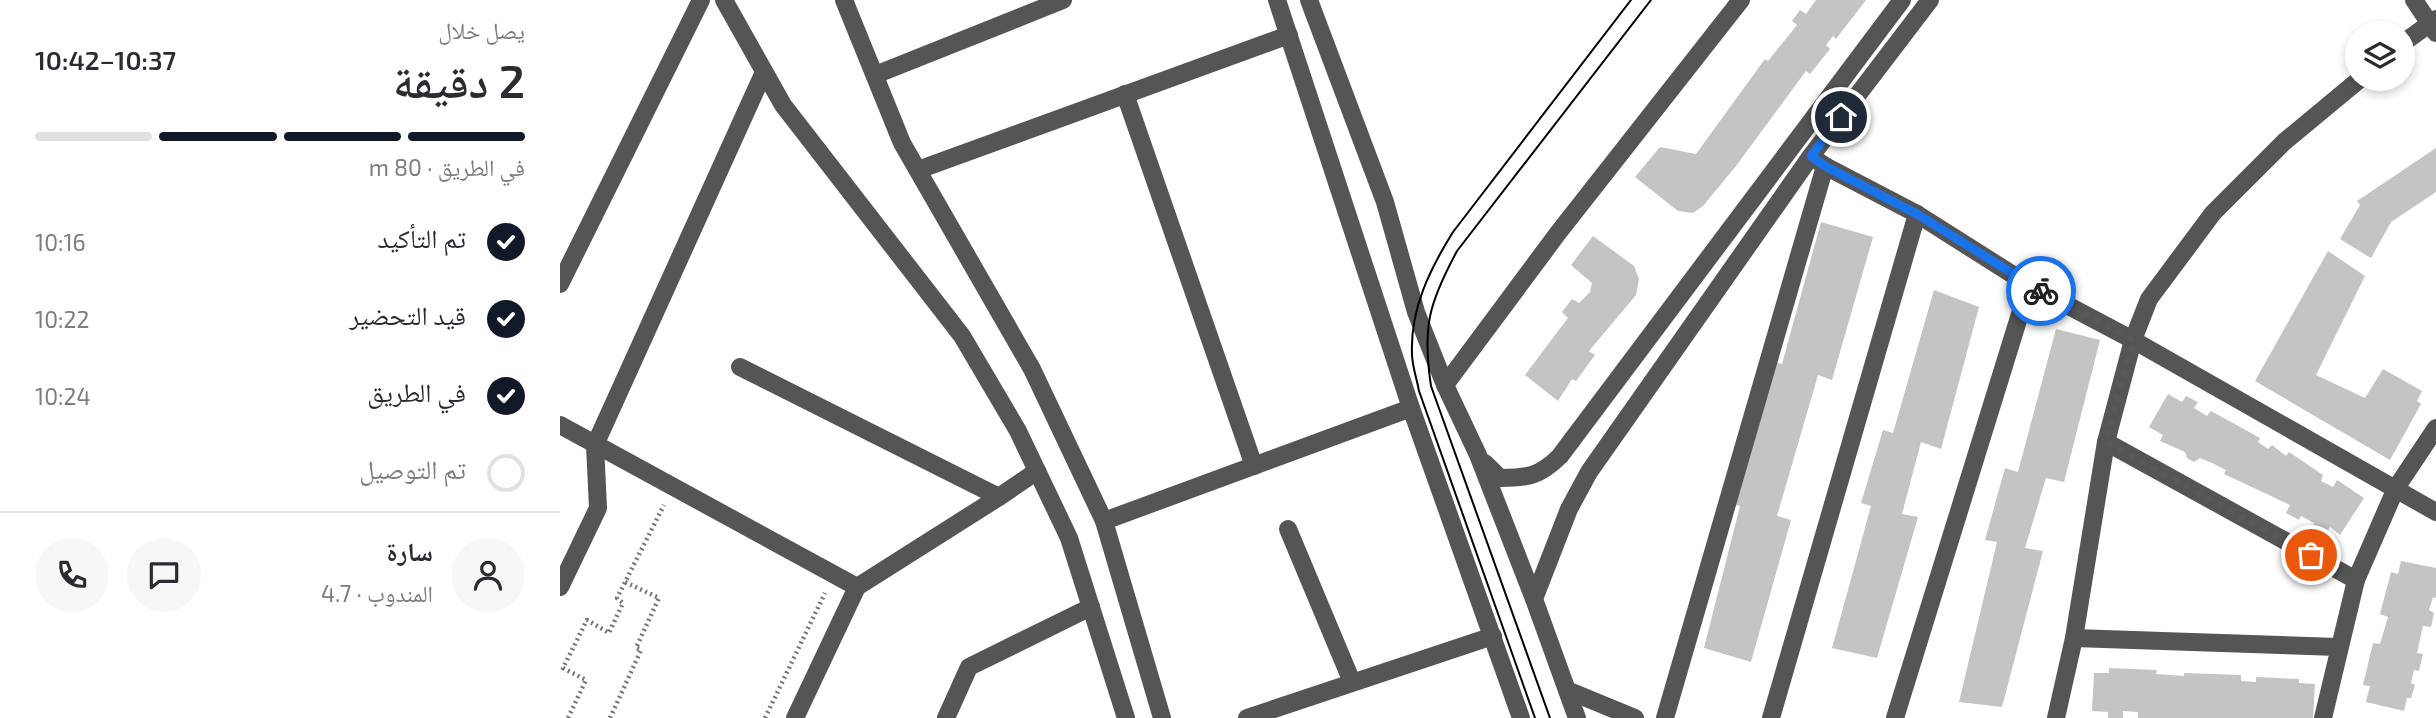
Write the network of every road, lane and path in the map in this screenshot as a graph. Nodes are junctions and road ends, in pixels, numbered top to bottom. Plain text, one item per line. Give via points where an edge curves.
1 (701, 0) edge
2 (724, 0) edge
3 (844, 0) edge
4 (1063, 0) edge
5 (1277, 0) edge
6 (1309, 0) edge
7 (1741, 0) edge
8 (1902, 0) edge
9 (1930, 0) edge
10 (2414, 0) edge
11 (2433, 25) edge
12 (1289, 34) junction
13 (2415, 36) edge
14 (764, 72) junction
15 (875, 75) junction
16 (2346, 91) edge
17 (1125, 94) junction
18 (1818, 161) junction
19 (918, 170) junction
20 (1917, 214) junction
21 (560, 284) edge
22 (2029, 285) junction
23 (2133, 340) junction
24 (740, 367) dead end
25 (1445, 384) junction
26 (1411, 408) junction
27 (560, 425) edge
28 (2436, 428) edge
29 (2106, 442) junction
30 (595, 445) junction
31 (1478, 454) junction
32 (1254, 466) junction
33 (1037, 471) junction
34 (2396, 488) junction
35 (999, 497) junction
36 (675, 510) dead end
37 (2436, 512) edge
38 (1104, 521) junction
39 (1288, 530) dead end
40 (2356, 580) junction
41 (625, 582) junction
42 (560, 587) edge
43 (828, 587) dead end
44 (857, 587) junction
45 (1534, 599) junction
46 (1091, 607) junction
47 (1493, 636) junction
48 (2074, 638) junction
49 (2338, 647) junction
50 (1352, 682) junction
51 (1567, 690) junction
52 (568, 718) edge
53 (610, 718) edge
54 (765, 718) edge
55 (795, 718) edge
56 (946, 718) edge
57 (1126, 718) edge
58 (1162, 718) edge
59 (1247, 718) edge
60 (1521, 718) edge
61 (1577, 718) edge
62 (1635, 718) edge
63 (1665, 718) edge
64 (1771, 718) edge
65 (1895, 718) edge
66 (2056, 718) edge
67 (2323, 718) edge

1 - 21 street
2 - 14 street
3 - 15 street
4 - 15 street
5 - 12 street
6 - 25 street via 1385,202 1416,312
7 - 25 street
8 - 31 street via 1560,456 1536,474 1500,478
9 - 18 street
10 - 11 street
11 - 13 street
12 - 17 street
12 - 26 street
14 - 30 street
14 - 33 street via 783,105 962,336
15 - 19 street
16 - 23 street via 2284,142 2213,213 2149,299
17 - 19 street
17 - 32 street
18 - 20 street
18 - 45 street via 1578,490
18 - 63 street
19 - 38 street via 1032,369
20 - 22 street
20 - 64 street
22 - 23 street
22 - 65 street
23 - 29 street
23 - 34 street
24 - 35 street
25 - 31 street
26 - 32 street
26 - 47 street
27 - 30 street
28 - 34 street
29 - 40 street
29 - 48 street
30 - 42 street via 598,508
30 - 44 street
31 - 45 street
32 - 38 street
33 - 35 street
33 - 46 street via 1069,538
34 - 37 street
34 - 40 street
35 - 44 street
36 - 41 path via 663,505
38 - 58 street
39 - 50 street
40 - 49 street
41 - 52 path via 617,598 623,603 609,633 587,620 563,668 586,680
41 - 53 path via 660,598
43 - 54 path
44 - 55 street
45 - 51 street
46 - 56 street via 969,667
46 - 57 street
47 - 50 street
47 - 60 street
48 - 49 street
48 - 66 street
49 - 67 street
50 - 59 street
51 - 61 street
51 - 62 street

